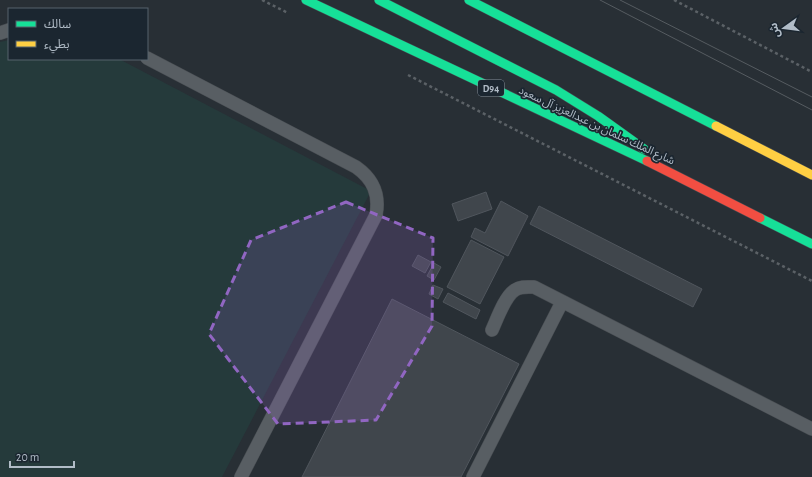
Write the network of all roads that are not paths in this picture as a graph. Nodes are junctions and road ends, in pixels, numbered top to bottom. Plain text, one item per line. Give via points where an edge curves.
1 (306, 0) edge
2 (379, 0) edge
3 (469, 0) edge
4 (148, 59) edge
5 (676, 175) junction
6 (812, 175) edge
7 (812, 244) edge
8 (562, 302) junction
9 (492, 330) dead end
10 (812, 429) edge
11 (241, 477) edge
12 (473, 477) edge

1 - 5 main road, شارع الملك سلمان بن عبدالعزيز آل سعود / D94
2 - 5 main road via 556,90 638,144
3 - 6 main road
4 - 11 lane via 356,167 375,188 376,215
5 - 7 main road, شارع الملك سلمان بن عبدالعزيز آل سعود / D94
8 - 9 lane via 534,287 523,286 509,296
8 - 10 lane
8 - 12 lane

